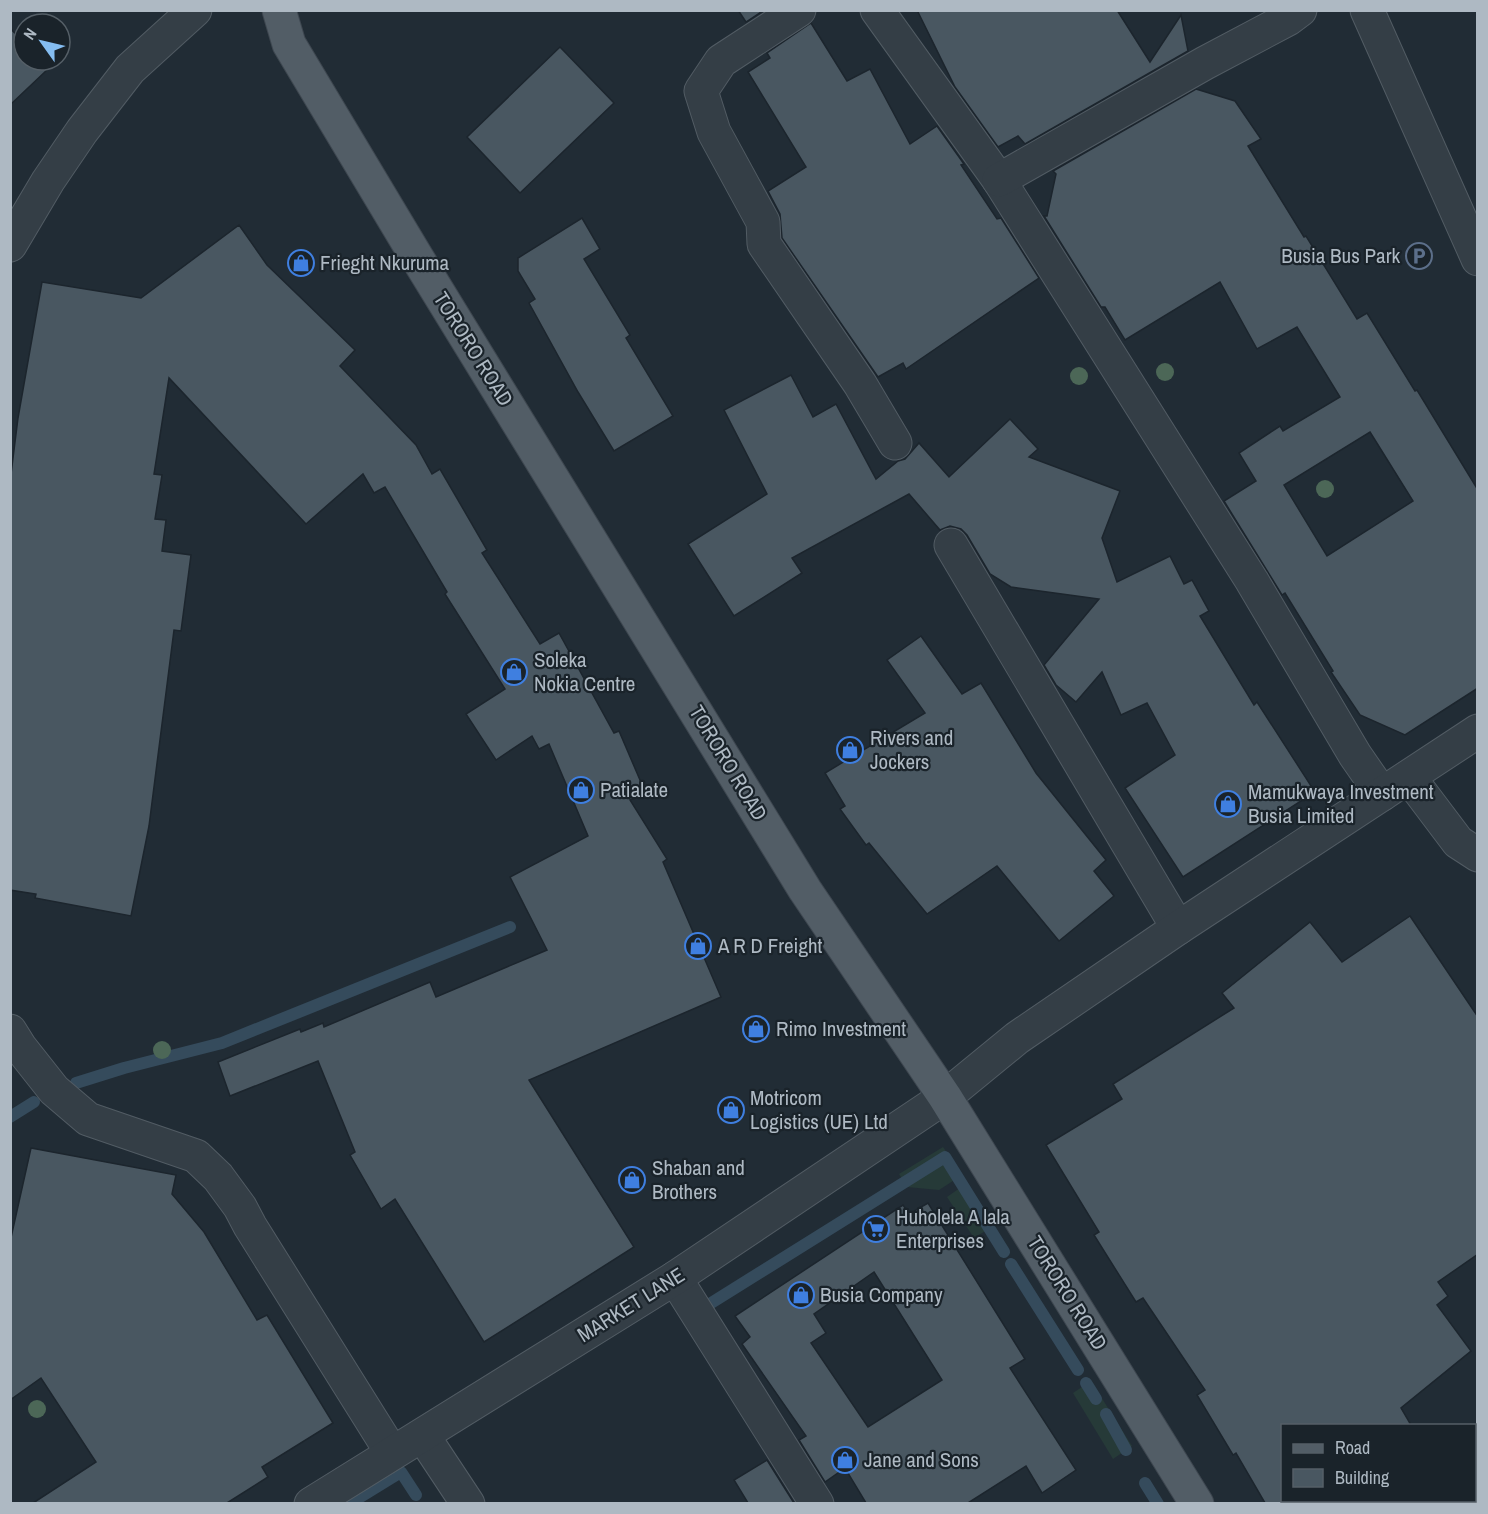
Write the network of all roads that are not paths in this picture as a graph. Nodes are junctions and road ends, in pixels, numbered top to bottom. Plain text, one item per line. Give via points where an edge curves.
1 (195, 10) edge
2 (279, 10) edge
3 (800, 10) edge
4 (877, 10) edge
5 (1300, 10) edge
6 (1367, 10) edge
7 (999, 180) junction
8 (10, 245) edge
9 (1478, 259) edge
10 (896, 443) dead end
11 (951, 545) dead end
12 (1478, 731) edge
13 (1395, 785) junction
14 (1478, 855) edge
15 (1178, 928) junction
16 (14, 1041) edge
17 (945, 1097) junction
18 (675, 1278) junction
19 (423, 1436) junction
20 (392, 1453) junction
21 (311, 1503) edge
22 (468, 1503) edge
23 (817, 1503) edge
24 (1197, 1503) edge

1 - 8 street via 130,69 82,131
2 - 17 main road, TORORO ROAD via 290,44 484,368 805,890
3 - 10 street via 721,61 701,91 714,132 763,222 764,244
4 - 7 street
5 - 7 street
6 - 9 street
7 - 13 street via 1252,581 1355,755
11 - 15 street
12 - 13 street, MARKET LANE
13 - 14 street
13 - 15 street, MARKET LANE
15 - 17 street, MARKET LANE via 1017,1038
16 - 20 street via 54,1090 87,1119 196,1156 218,1177
17 - 18 street, MARKET LANE
17 - 24 main road, TORORO ROAD
18 - 19 street, MARKET LANE
18 - 23 street
19 - 20 street, MARKET LANE
19 - 22 street
20 - 21 street, MARKET LANE

